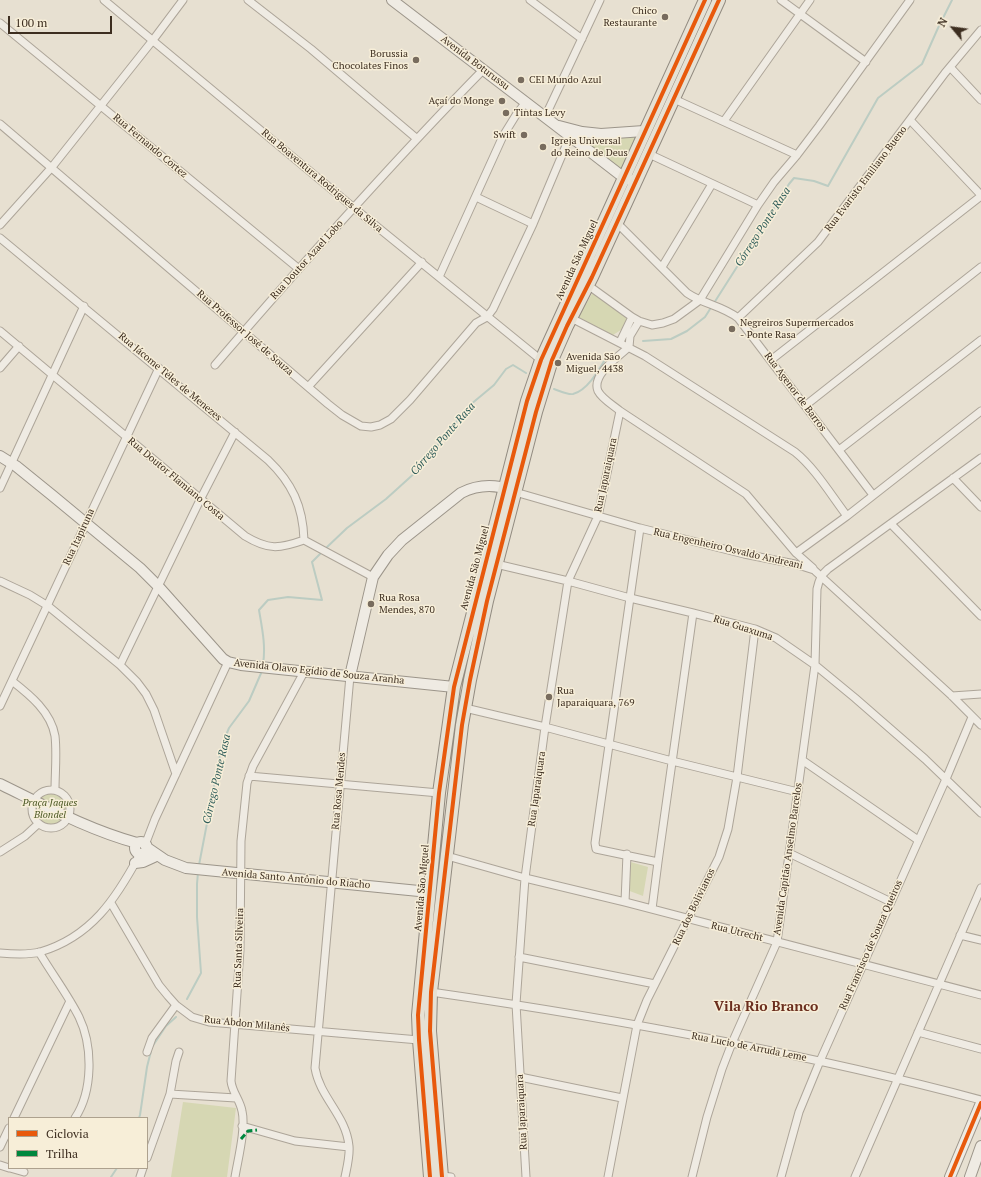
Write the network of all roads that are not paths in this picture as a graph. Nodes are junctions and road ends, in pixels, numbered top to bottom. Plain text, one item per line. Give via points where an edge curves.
1 (104, 0) edge
2 (183, 0) edge
3 (248, 0) edge
4 (530, 0) edge
5 (600, 0) edge
6 (705, 0) edge
7 (719, 0) edge
8 (781, 0) edge
9 (810, 0) edge
10 (394, 1) edge
11 (910, 1) edge
12 (800, 14) junction
13 (0, 23) edge
14 (981, 30) edge
15 (582, 39) junction
16 (153, 40) junction
17 (866, 62) junction
18 (950, 67) junction
19 (483, 70) junction
20 (674, 99) junction
21 (981, 100) edge
22 (526, 102) junction
23 (101, 106) junction
24 (545, 117) junction
25 (910, 120) junction
26 (724, 121) junction
27 (0, 124) edge
28 (557, 126) junction
29 (644, 131) junction
30 (600, 134) junction
31 (570, 136) junction
32 (416, 138) junction
33 (654, 142) junction
34 (592, 153) junction
35 (649, 154) junction
36 (797, 156) junction
37 (52, 167) junction
38 (623, 177) junction
39 (636, 183) junction
40 (712, 184) junction
41 (981, 196) edge
42 (476, 197) junction
43 (758, 205) junction
44 (354, 208) junction
45 (617, 223) junction
46 (533, 224) junction
47 (0, 225) edge
48 (0, 238) edge
49 (422, 262) junction
50 (662, 267) junction
51 (981, 267) edge
52 (299, 269) junction
53 (439, 277) junction
54 (577, 279) junction
55 (589, 285) junction
56 (702, 300) junction
57 (84, 306) junction
58 (487, 317) junction
59 (632, 317) junction
60 (571, 318) junction
61 (738, 318) junction
62 (639, 321) junction
63 (0, 331) edge
64 (243, 332) junction
65 (981, 340) edge
66 (620, 342) junction
67 (19, 346) junction
68 (629, 347) junction
69 (540, 360) junction
70 (771, 360) junction
71 (215, 365) dead end
72 (0, 368) edge
73 (159, 368) junction
74 (52, 375) junction
75 (308, 387) junction
76 (806, 405) junction
77 (620, 410) junction
78 (981, 410) edge
79 (235, 432) junction
80 (126, 437) junction
81 (839, 450) junction
82 (0, 456) edge
83 (981, 458) edge
84 (12, 463) junction
85 (953, 478) junction
86 (0, 488) edge
87 (510, 490) junction
88 (873, 495) junction
89 (200, 500) junction
90 (981, 507) edge
91 (598, 516) junction
92 (847, 516) junction
93 (86, 523) junction
94 (891, 524) junction
95 (640, 528) junction
96 (304, 540) junction
97 (796, 553) junction
98 (496, 564) junction
99 (814, 570) junction
100 (821, 575) junction
101 (372, 577) junction
102 (568, 580) junction
103 (0, 581) edge
104 (158, 586) junction
105 (630, 598) junction
106 (48, 606) junction
107 (693, 613) junction
108 (981, 616) edge
109 (754, 629) junction
110 (228, 662) junction
111 (120, 665) junction
112 (815, 665) junction
113 (304, 672) junction
114 (350, 676) junction
115 (12, 681) junction
116 (454, 687) junction
117 (981, 694) edge
118 (952, 696) junction
119 (0, 706) edge
120 (465, 708) junction
121 (972, 717) junction
122 (462, 725) junction
123 (981, 725) edge
124 (545, 727) junction
125 (610, 745) junction
126 (802, 760) junction
127 (672, 761) junction
128 (176, 774) junction
129 (248, 776) junction
130 (737, 777) junction
131 (946, 779) junction
132 (0, 784) edge
133 (340, 784) junction
134 (55, 790) junction
135 (798, 792) junction
136 (439, 794) junction
137 (33, 800) junction
138 (981, 813) edge
139 (68, 817) junction
140 (38, 824) junction
141 (918, 840) junction
142 (139, 848) junction
143 (0, 852) edge
144 (789, 853) junction
145 (627, 854) junction
146 (446, 856) junction
147 (165, 860) junction
148 (658, 862) junction
149 (241, 874) junction
150 (525, 878) junction
151 (331, 882) junction
152 (429, 892) junction
153 (980, 892) edge
154 (625, 902) junction
155 (891, 902) junction
156 (111, 903) junction
157 (652, 909) junction
158 (688, 920) junction
159 (960, 935) junction
160 (981, 940) edge
161 (777, 942) junction
162 (39, 952) junction
163 (0, 953) edge
164 (519, 957) junction
165 (863, 964) junction
166 (656, 984) junction
167 (940, 984) junction
168 (431, 992) junction
169 (981, 995) edge
170 (70, 1001) junction
171 (516, 1004) junction
172 (176, 1005) junction
173 (236, 1024) junction
174 (637, 1025) junction
175 (318, 1032) junction
176 (918, 1032) junction
177 (419, 1040) junction
178 (732, 1043) junction
179 (981, 1049) edge
180 (147, 1052) dead end
181 (179, 1052) dead end
182 (432, 1060) junction
183 (820, 1061) junction
184 (520, 1077) junction
185 (898, 1079) junction
186 (170, 1094) junction
187 (236, 1098) junction
188 (622, 1098) junction
189 (981, 1100) edge
190 (981, 1103) edge
191 (14, 1117) edge
192 (76, 1117) edge
193 (242, 1126) junction
194 (8, 1130) edge
195 (981, 1146) edge
196 (0, 1147) edge
197 (350, 1147) junction
198 (148, 1155) edge
199 (13, 1169) edge
200 (25, 1172) edge
201 (235, 1177) edge
202 (345, 1177) edge
203 (441, 1177) edge
204 (526, 1177) edge
205 (608, 1177) edge
206 (692, 1177) edge
207 (781, 1177) edge
208 (855, 1177) edge
209 (950, 1177) edge
210 (970, 1177) edge

1 - 16 street, Rua Boaventura Rodrigues da Silva
2 - 16 street
3 - 32 street via 311,49
4 - 15 street
5 - 15 street
6 - 29 main road, Avenida São Miguel
7 - 20 main road, Avenida São Miguel
8 - 12 street
9 - 12 street
10 - 19 main road, Avenida Boturussu
11 - 17 street
12 - 17 street
12 - 26 street
13 - 23 street, Rua Fernando Cortez
14 - 18 street, Rua Evaristo Emiliano Bueno
15 - 24 street
16 - 23 street
16 - 44 street, Rua Boaventura Rodrigues da Silva
17 - 36 street
18 - 21 street
18 - 25 street, Rua Evaristo Emiliano Bueno
19 - 22 main road, Avenida Boturussu
19 - 32 street, Rua Doutor Azael Lobo
20 - 26 street
20 - 33 main road, Avenida São Miguel
22 - 24 main road, Avenida Boturussu
22 - 42 street via 503,136
23 - 37 street
23 - 52 street, Rua Fernando Cortez
24 - 28 main road, Avenida Boturussu
25 - 41 street
25 - 61 street, Rua Evaristo Emiliano Bueno via 816,245
26 - 36 street
27 - 37 street, Rua Professor José de Souza
28 - 30 main road, Avenida Boturussu
28 - 31 main road, Avenida Boturussu
29 - 30 main road, Avenida Boturussu
29 - 33 main road
29 - 38 main road, Avenida São Miguel
30 - 34 main road via 592,142
31 - 34 main road, Avenida Boturussu
31 - 46 street
32 - 44 street, Rua Doutor Azael Lobo
33 - 35 main road, Avenida São Miguel
34 - 38 main road, Avenida Boturussu
35 - 39 main road, Avenida São Miguel
35 - 40 street
36 - 43 street via 779,175
37 - 47 street
37 - 64 street, Rua Professor José de Souza
38 - 39 main road, Avenida Boturussu
38 - 54 main road, Avenida São Miguel
39 - 45 main road, Avenida São Miguel
40 - 43 street
40 - 50 street
41 - 70 street
42 - 46 street
42 - 53 street
43 - 56 street
44 - 49 street, Rua Boaventura Rodrigues da Silva
44 - 52 street, Rua Doutor Azael Lobo
45 - 50 street, Rua Agenor de Barros
45 - 55 main road, Avenida São Miguel
46 - 58 street via 499,298
48 - 57 street, Rua Jácome Téles de Menezes
49 - 53 street, Rua Boaventura Rodrigues da Silva
49 - 75 street
50 - 56 street, Rua Agenor de Barros via 687,293
51 - 76 street
52 - 64 street, Rua Doutor Azael Lobo
53 - 58 street, Rua Boaventura Rodrigues da Silva
54 - 55 street, Avenida São Miguel
54 - 69 main road, Avenida São Miguel
55 - 59 street
55 - 60 main road, Avenida São Miguel
56 - 61 street, Rua Agenor de Barros
56 - 62 street via 674,319 663,323 652,325
57 - 73 street, Rua Jácome Téles de Menezes
57 - 74 street
58 - 69 street, Rua Boaventura Rodrigues da Silva
58 - 75 street, Rua Professor José de Souza via 476,323 410,400 391,419 380,425 361,426 353,422
59 - 62 street
59 - 66 street
60 - 66 street
60 - 87 main road, Avenida São Miguel via 552,360
61 - 70 street, Rua Agenor de Barros
62 - 68 street via 630,336
63 - 67 street, Rua Doutor Flamiano Costa
64 - 71 street, Rua Doutor Azael Lobo
64 - 75 street, Rua Professor José de Souza
65 - 81 street
66 - 68 street
67 - 72 street
67 - 74 street, Rua Doutor Flamiano Costa
68 - 77 street via 602,372 597,385 598,392 603,398
68 - 92 street via 795,452
69 - 87 main road, Avenida São Miguel via 529,395
70 - 76 street, Rua Agenor de Barros
73 - 79 street, Rua Jácome Téles de Menezes
73 - 80 street, Rua Itapiruna
74 - 80 street, Rua Doutor Flamiano Costa
74 - 84 street
76 - 81 street, Rua Agenor de Barros
77 - 91 street, Rua Japaraiquara
77 - 97 street via 746,494
78 - 88 street
79 - 89 street
79 - 96 street, Rua Jácome Téles de Menezes via 268,460 290,485 298,505
80 - 89 street, Rua Doutor Flamiano Costa
80 - 93 street, Rua Itapiruna
81 - 88 street, Rua Agenor de Barros
82 - 84 main road, Avenida Olavo Egídio de Souza Aranha
83 - 85 street
84 - 86 street
84 - 93 main road, Avenida Olavo Egídio de Souza Aranha
85 - 90 street
85 - 94 street
87 - 91 street, Rua Engenheiro Osvaldo Andreani
87 - 98 main road, Avenida São Miguel
87 - 101 main road, Rua Rosa Mendes via 479,487 468,489 456,496 402,540
87 - 116 main road, Avenida São Miguel
88 - 92 street
89 - 96 street, Rua Doutor Flamiano Costa via 256,543 267,547 287,546
89 - 104 street
91 - 95 street, Rua Engenheiro Osvaldo Andreani
91 - 102 street, Rua Japaraiquara
92 - 97 street
93 - 104 main road, Avenida Olavo Egídio de Souza Aranha
93 - 106 street, Rua Itapiruna
94 - 100 street
94 - 108 street
95 - 99 street, Rua Engenheiro Osvaldo Andreani
95 - 105 street
96 - 101 street
97 - 99 street
98 - 102 street, Rua Guaxuma
98 - 120 main road, Avenida São Miguel
99 - 100 street, Rua Engenheiro Osvaldo Andreani
100 - 112 street, Avenida Capitão Anselmo Barcelos via 818,589
100 - 118 street, Rua Engenheiro Osvaldo Andreani
101 - 114 main road, Rua Rosa Mendes
102 - 105 street, Rua Guaxuma
102 - 124 street, Rua Japaraiquara
103 - 106 street
104 - 110 main road, Avenida Olavo Egídio de Souza Aranha via 216,652
104 - 111 street
105 - 107 street, Rua Guaxuma
105 - 125 street
106 - 111 street
106 - 115 street, Rua Itapiruna
107 - 109 street, Rua Guaxuma
107 - 127 street
109 - 112 street, Rua Guaxuma via 776,638
109 - 130 street, Rua dos Bolivianos
110 - 113 main road, Avenida Olavo Egídio de Souza Aranha
110 - 128 street
111 - 128 street via 137,682 148,699
112 - 126 street, Avenida Capitão Anselmo Barcelos
112 - 131 street, Rua Guaxuma
113 - 114 main road, Avenida Olavo Egídio de Souza Aranha
113 - 129 street, Rua Santa Silveira
114 - 116 main road, Avenida Olavo Egídio de Souza Aranha
114 - 133 street, Rua Rosa Mendes
115 - 119 street, Rua Itapiruna
115 - 134 street via 41,707 53,727
116 - 122 main road via 463,691
116 - 136 main road, Avenida São Miguel
117 - 118 street
118 - 121 street, Rua Engenheiro Osvaldo Andreani
120 - 122 main road, Avenida São Miguel
120 - 124 street
121 - 123 street, Rua Engenheiro Osvaldo Andreani
121 - 131 street, Rua Francisco de Souza Queiros
122 - 146 main road, Avenida São Miguel
124 - 125 street
124 - 150 street, Rua Japaraiquara
125 - 127 street
125 - 145 street via 595,846 596,849
126 - 135 street, Avenida Capitão Anselmo Barcelos
126 - 141 street
127 - 130 street
127 - 148 street
128 - 142 street
129 - 133 street
129 - 149 street, Rua Santa Silveira via 241,841
130 - 135 street
130 - 158 street, Rua dos Bolivianos via 725,841
131 - 138 street, Rua Guaxuma
131 - 141 street, Rua Francisco de Souza Queiros
132 - 137 main road, Avenida Santo Antônio do Riacho
133 - 136 street
133 - 151 street, Rua Rosa Mendes
134 - 137 street via 45,790
134 - 139 street via 68,800
135 - 144 street, Avenida Capitão Anselmo Barcelos
136 - 152 main road, Avenida São Miguel
137 - 139 main road, Avenida Santo Antônio do Riacho
137 - 140 street via 32,813
139 - 140 street via 55,828
139 - 142 main road, Avenida Santo Antônio do Riacho
140 - 143 street
141 - 155 street, Rua Francisco de Souza Queiros
142 - 147 main road, Avenida Santo Antônio do Riacho
142 - 147 main road, Avenida Santo Antônio do Riacho via 143,862 154,857
142 - 156 street
144 - 155 street
144 - 161 street, Avenida Capitão Anselmo Barcelos
145 - 148 street
145 - 154 street
146 - 150 street, Rua Utrecht
146 - 168 main road, Avenida São Miguel
147 - 149 main road, Avenida Santo Antônio do Riacho via 186,868
148 - 157 street
149 - 151 main road, Avenida Santo Antônio do Riacho
149 - 173 street, Rua Santa Silveira
150 - 154 street, Rua Utrecht
150 - 164 street, Rua Japaraiquara
151 - 152 main road, Avenida Santo Antônio do Riacho
151 - 175 street, Rua Rosa Mendes
152 - 177 main road, Avenida São Miguel via 419,1007
153 - 159 street
154 - 157 street, Rua Utrecht
155 - 165 street, Rua Francisco de Souza Queiros
156 - 162 street via 76,935
156 - 172 street, Rua Abdon Milanês via 159,985
157 - 158 street, Rua Utrecht
158 - 161 street, Rua Utrecht
158 - 166 street, Rua dos Bolivianos
159 - 160 street
159 - 167 street
161 - 165 street, Rua Utrecht
161 - 178 street, Avenida Capitão Anselmo Barcelos
162 - 163 street
162 - 170 street
164 - 166 street
164 - 171 street, Rua Japaraiquara
165 - 167 street, Rua Utrecht
165 - 183 street, Rua Francisco de Souza Queiros
166 - 174 street, Rua dos Bolivianos
167 - 169 street, Rua Utrecht
167 - 176 street
168 - 171 street, Rua Lucio de Arruda Leme
168 - 182 main road, Avenida São Miguel
170 - 191 street
170 - 192 street via 80,1018 86,1040 90,1074
171 - 174 street, Rua Lucio de Arruda Leme
171 - 184 street, Rua Japaraiquara
172 - 173 street, Rua Abdon Milanês via 200,1020
172 - 180 street via 152,1038
173 - 175 street, Rua Abdon Milanês
173 - 187 street, Rua Santa Silveira via 232,1081
174 - 178 street, Rua Lucio de Arruda Leme
174 - 188 street, Rua dos Bolivianos
175 - 177 street, Rua Abdon Milanês
175 - 197 street, Rua Rosa Mendes via 315,1068 317,1077 344,1123
176 - 179 street
176 - 185 street
177 - 182 main road via 427,1043
177 - 203 main road, Avenida São Miguel
178 - 183 street, Rua Lucio de Arruda Leme
178 - 206 street, Avenida Capitão Anselmo Barcelos via 714,1094
181 - 186 street
182 - 203 main road, Avenida São Miguel
183 - 185 street, Rua Lucio de Arruda Leme
183 - 207 street, Rua Francisco de Souza Queiros via 799,1112
184 - 188 street
184 - 204 street, Rua Japaraiquara
185 - 189 street, Rua Lucio de Arruda Leme
185 - 208 street
186 - 187 street
186 - 198 street
187 - 193 street, Rua Santa Silveira via 243,1112
188 - 205 street, Rua dos Bolivianos
190 - 209 main road
193 - 197 street via 295,1141
193 - 201 street, Rua Santa Silveira
194 - 196 street
195 - 210 main road
197 - 202 street, Rua Rosa Mendes
199 - 200 street

